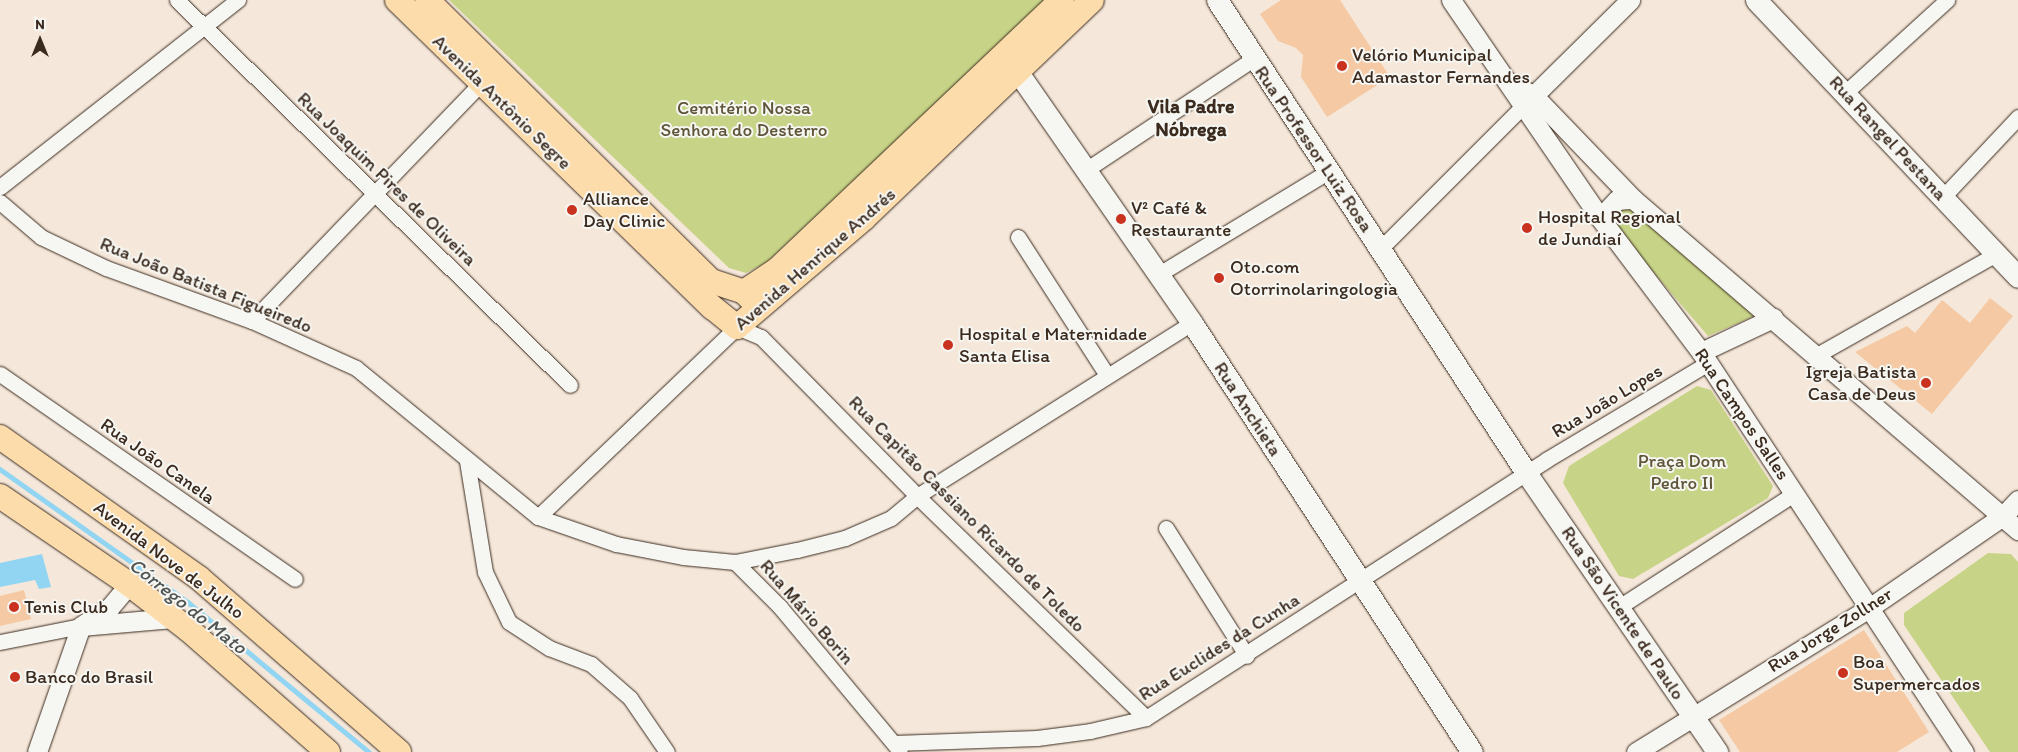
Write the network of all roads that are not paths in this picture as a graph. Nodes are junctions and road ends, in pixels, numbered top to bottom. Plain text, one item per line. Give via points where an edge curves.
1 (178, 0) edge
2 (238, 0) edge
3 (398, 0) edge
4 (427, 0) edge
5 (1092, 0) edge
6 (1217, 0) edge
7 (1451, 0) edge
8 (1630, 0) edge
9 (1756, 0) edge
10 (1946, 0) edge
11 (1054, 8) edge
12 (201, 27) junction
13 (1253, 59) junction
14 (1017, 71) junction
15 (482, 82) junction
16 (1846, 92) junction
17 (1528, 101) junction
18 (2018, 117) edge
19 (1087, 170) junction
20 (1329, 171) junction
21 (0, 187) edge
22 (376, 195) junction
23 (1943, 197) junction
24 (1633, 199) junction
25 (0, 202) edge
26 (854, 212) junction
27 (1600, 218) junction
28 (1018, 238) dead end
29 (1380, 248) junction
30 (1994, 255) junction
31 (1159, 274) junction
32 (2018, 277) edge
33 (752, 299) junction
34 (1773, 318) junction
35 (252, 321) junction
36 (1192, 323) junction
37 (737, 327) junction
38 (761, 337) junction
39 (1815, 356) junction
40 (1705, 358) junction
41 (0, 374) edge
42 (1107, 376) junction
43 (570, 385) dead end
44 (0, 437) edge
45 (467, 461) junction
46 (1527, 474) junction
47 (1796, 493) junction
48 (0, 496) edge
49 (917, 496) junction
50 (2018, 500) edge
51 (2003, 516) junction
52 (538, 517) junction
53 (1166, 528) dead end
54 (2018, 530) edge
55 (735, 562) junction
56 (295, 579) dead end
57 (1359, 580) junction
58 (129, 584) junction
59 (1619, 608) junction
60 (1869, 608) junction
61 (172, 618) junction
62 (81, 626) junction
63 (0, 642) edge
64 (1247, 656) junction
65 (1693, 716) junction
66 (1146, 718) junction
67 (897, 748) edge
68 (37, 752) edge
69 (328, 752) edge
70 (399, 752) edge
71 (666, 752) edge
72 (1472, 752) edge
73 (1636, 752) edge
74 (1717, 752) edge
75 (1964, 752) edge

1 - 12 street, Rua Joaquim Pires de Oliveira
2 - 12 street
3 - 15 main road, Avenida Antônio Segre
4 - 33 main road, Avenida Antônio Segre via 711,281
5 - 14 main road, Avenida Henrique Andrés
6 - 13 main road, Rua Professor Luiz Rosa
7 - 17 street, Rua Campos Salles via 1510,83
8 - 17 street
9 - 16 main road, Rua Rangel Pestana
10 - 16 street
11 - 14 main road via 1016,58
11 - 26 main road, Avenida Henrique Andrés
12 - 21 street
12 - 22 street, Rua Joaquim Pires de Oliveira
13 - 19 street
13 - 20 main road, Rua Professor Luiz Rosa
14 - 19 main road, Rua Anchieta
14 - 26 main road, Avenida Henrique Andrés
15 - 22 street
15 - 37 main road, Avenida Antônio Segre via 712,307
16 - 23 main road, Rua Rangel Pestana
17 - 24 street
17 - 27 street, Rua Campos Salles
17 - 29 street
18 - 23 street
19 - 31 main road, Rua Anchieta
20 - 29 main road, Rua Professor Luiz Rosa
20 - 31 street
22 - 35 street
22 - 43 street, Rua Joaquim Pires de Oliveira
23 - 30 main road, Rua Rangel Pestana
24 - 27 street via 1617,200
24 - 34 street
25 - 35 street, Rua João Batista Figueiredo via 41,237 106,268
26 - 33 main road, Avenida Henrique Andrés via 777,270
27 - 40 street, Rua Campos Salles
28 - 42 street
29 - 46 main road, Rua Professor Luiz Rosa
30 - 32 main road, Rua Rangel Pestana
30 - 39 street
31 - 36 main road, Rua Anchieta
33 - 37 main road, Avenida Henrique Andrés
33 - 38 street
34 - 39 street
34 - 40 street
35 - 45 street, Rua João Batista Figueiredo via 356,368
36 - 42 street
36 - 57 main road, Rua Anchieta
37 - 38 street, Rua Capitão Cassiano Ricardo de Toledo
37 - 52 street, Avenida Henrique Andrés
38 - 49 street, Rua Capitão Cassiano Ricardo de Toledo
39 - 51 street
40 - 46 street, Rua João Lopes
40 - 47 street, Rua Campos Salles
41 - 56 street, Rua João Canela
42 - 49 street
44 - 70 main road, Avenida Nove de Julho via 199,578
45 - 52 street, Rua João Batista Figueiredo
45 - 71 street via 484,572 509,622 549,648 591,664 630,698
46 - 57 street, Rua Euclides da Cunha
46 - 59 main road, Rua São Vicente de Paulo
47 - 59 street
47 - 60 street, Rua Campos Salles
48 - 58 main road
49 - 55 street via 891,518 846,538
49 - 66 street, Rua Capitão Cassiano Ricardo de Toledo
50 - 51 street, Rua Jorge Zollner
51 - 54 street
51 - 60 street, Rua Jorge Zollner
52 - 55 street, Rua Mário Borin via 616,544
53 - 64 street
55 - 67 street, Rua Mário Borin via 780,607
57 - 64 street, Rua Euclides da Cunha
57 - 72 main road, Rua Anchieta
58 - 61 main road
58 - 62 street via 110,607
59 - 65 main road, Rua São Vicente de Paulo
60 - 65 street, Rua Jorge Zollner
60 - 75 street, Rua Campos Salles
61 - 62 street
61 - 69 main road
62 - 63 street
62 - 68 street
64 - 66 street, Rua Euclides da Cunha
65 - 73 street, Rua Jorge Zollner
65 - 74 main road, Rua São Vicente de Paulo
66 - 67 street, Rua Euclides da Cunha via 1090,731 1037,738

